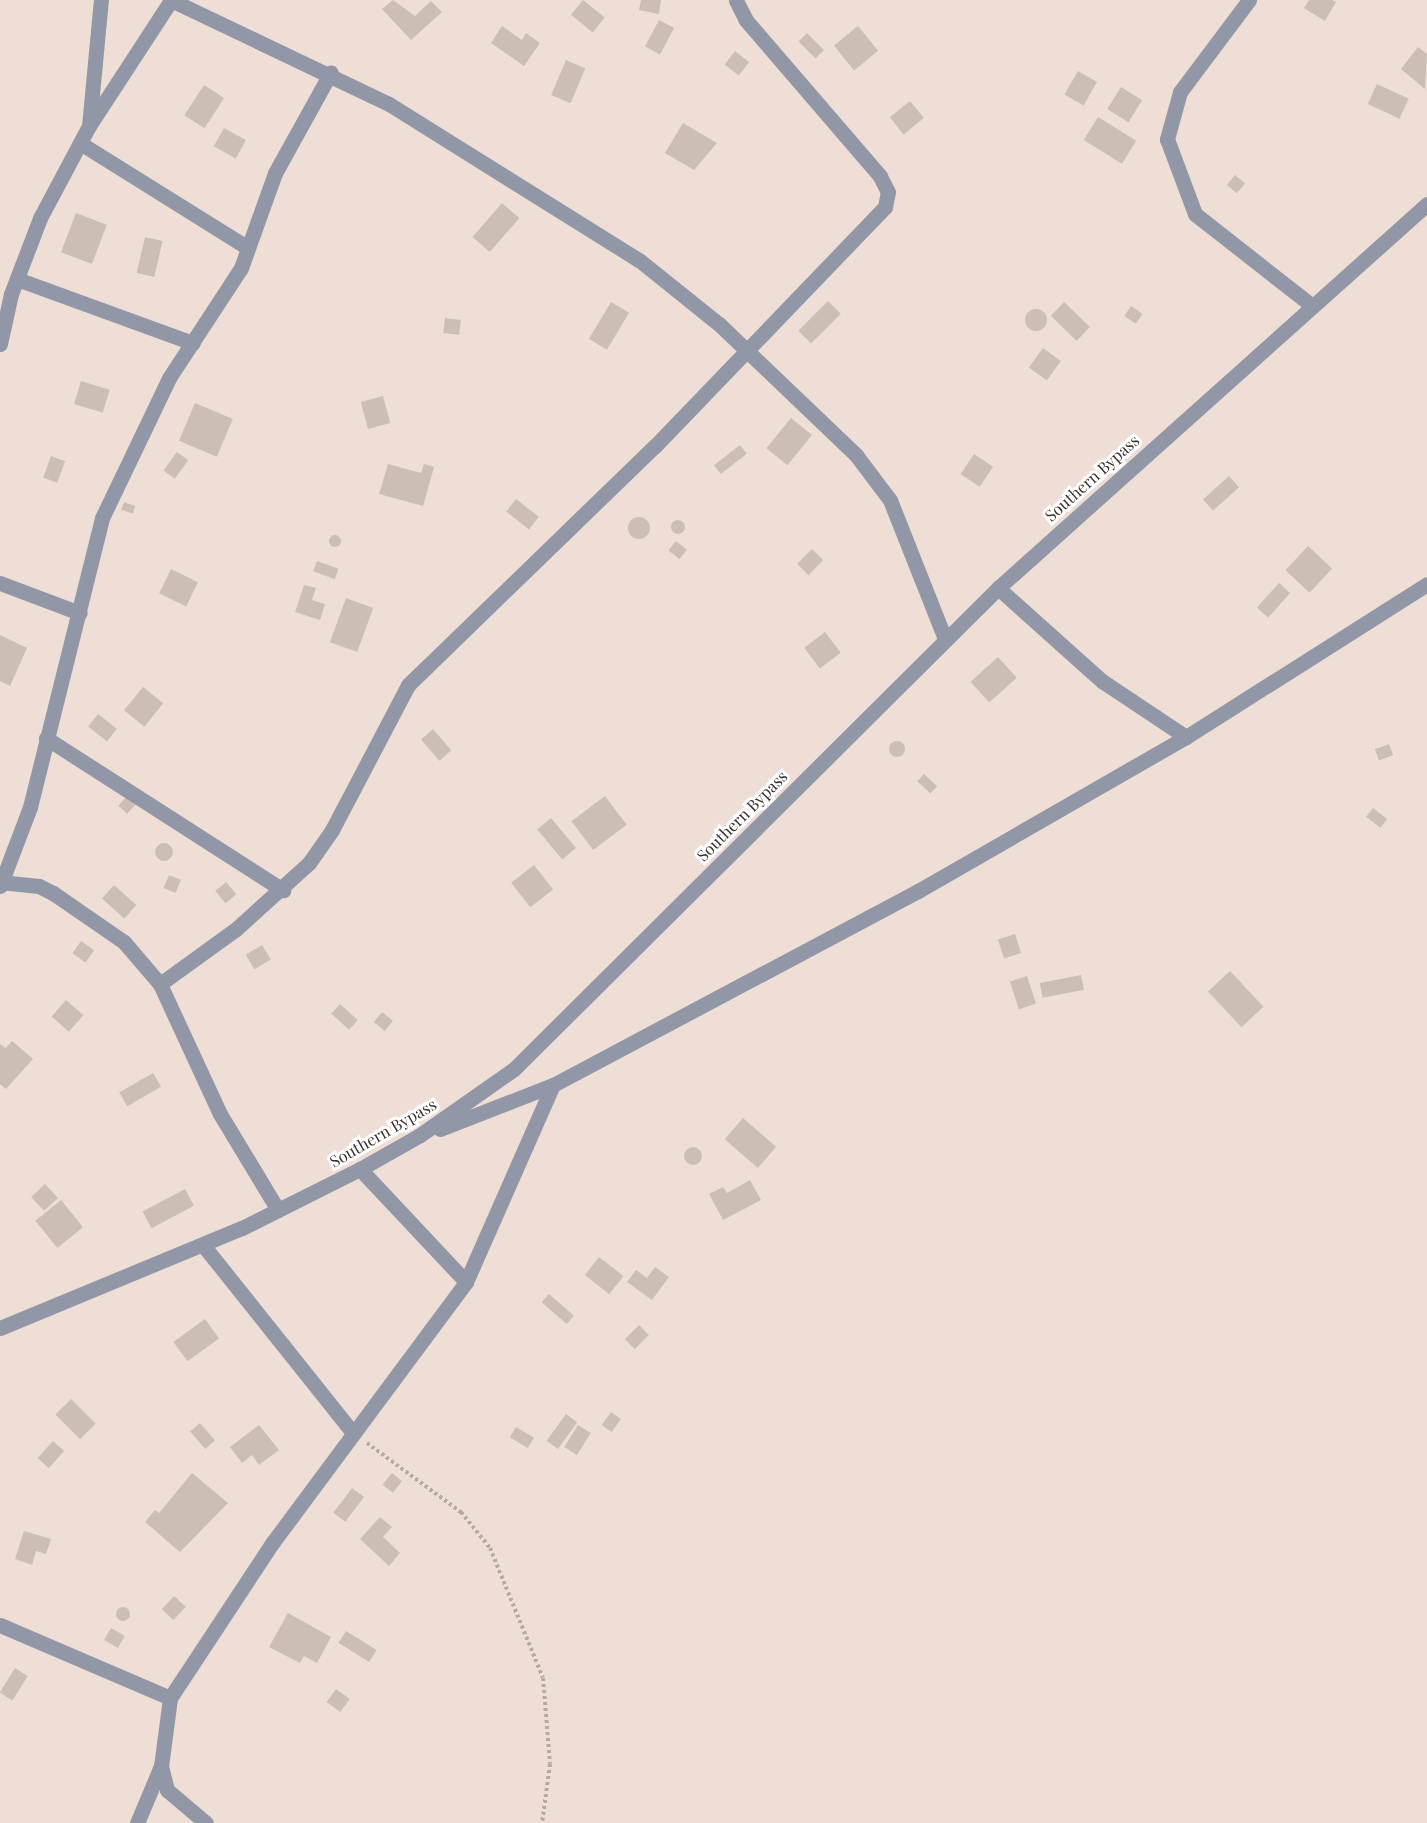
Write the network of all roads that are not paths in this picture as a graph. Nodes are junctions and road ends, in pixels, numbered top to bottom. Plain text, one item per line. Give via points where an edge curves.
1 (101, 0) edge
2 (171, 0) edge
3 (736, 0) edge
4 (1249, 0) edge
5 (331, 72) junction
6 (89, 126) junction
7 (80, 143) junction
8 (1427, 204) edge
9 (248, 248) junction
10 (17, 279) junction
11 (1311, 305) junction
12 (193, 343) junction
13 (0, 344) edge
14 (750, 350) junction
15 (0, 583) edge
16 (1427, 584) edge
17 (998, 588) junction
18 (80, 613) junction
19 (945, 639) junction
20 (1185, 737) junction
21 (46, 738) junction
22 (1, 883) edge
23 (283, 890) junction
24 (160, 984) junction
25 (553, 1085) junction
26 (420, 1135) junction
27 (360, 1169) junction
28 (278, 1210) junction
29 (203, 1245) junction
30 (466, 1282) junction
31 (0, 1328) edge
32 (353, 1433) junction
33 (0, 1625) edge
34 (170, 1698) junction
35 (161, 1766) junction
36 (137, 1823) edge
37 (206, 1823) edge

1 - 6 street
2 - 5 street
2 - 6 street
3 - 14 street via 746,20 888,192 885,207
4 - 11 street via 1180,92 1167,139 1195,214
5 - 9 street via 275,173
5 - 14 street via 620,247
6 - 7 street
7 - 9 street
7 - 10 street via 40,218
8 - 11 street, Southern Bypass
9 - 12 street via 232,286
10 - 12 street
10 - 13 street
11 - 17 street, Southern Bypass
12 - 18 street via 153,409 102,518
14 - 19 street via 856,455 890,500
14 - 23 street via 408,685 332,830
15 - 18 street
16 - 20 street
17 - 19 street, Southern Bypass
17 - 20 street via 1102,681
18 - 21 street
19 - 26 street, Southern Bypass via 560,1028 514,1069
20 - 25 street via 918,891
21 - 22 street via 27,816
21 - 23 street
22 - 24 street via 39,886 53,893 124,942
23 - 24 street
24 - 28 street via 220,1114
25 - 26 street
25 - 30 street
26 - 27 street, Southern Bypass
27 - 28 street, Southern Bypass
27 - 30 street
28 - 29 street, Southern Bypass
29 - 31 street, Southern Bypass
29 - 32 street
30 - 32 street
32 - 34 street via 238,1592
33 - 34 street
34 - 35 street
35 - 36 street
35 - 37 street via 167,1791 182,1808

